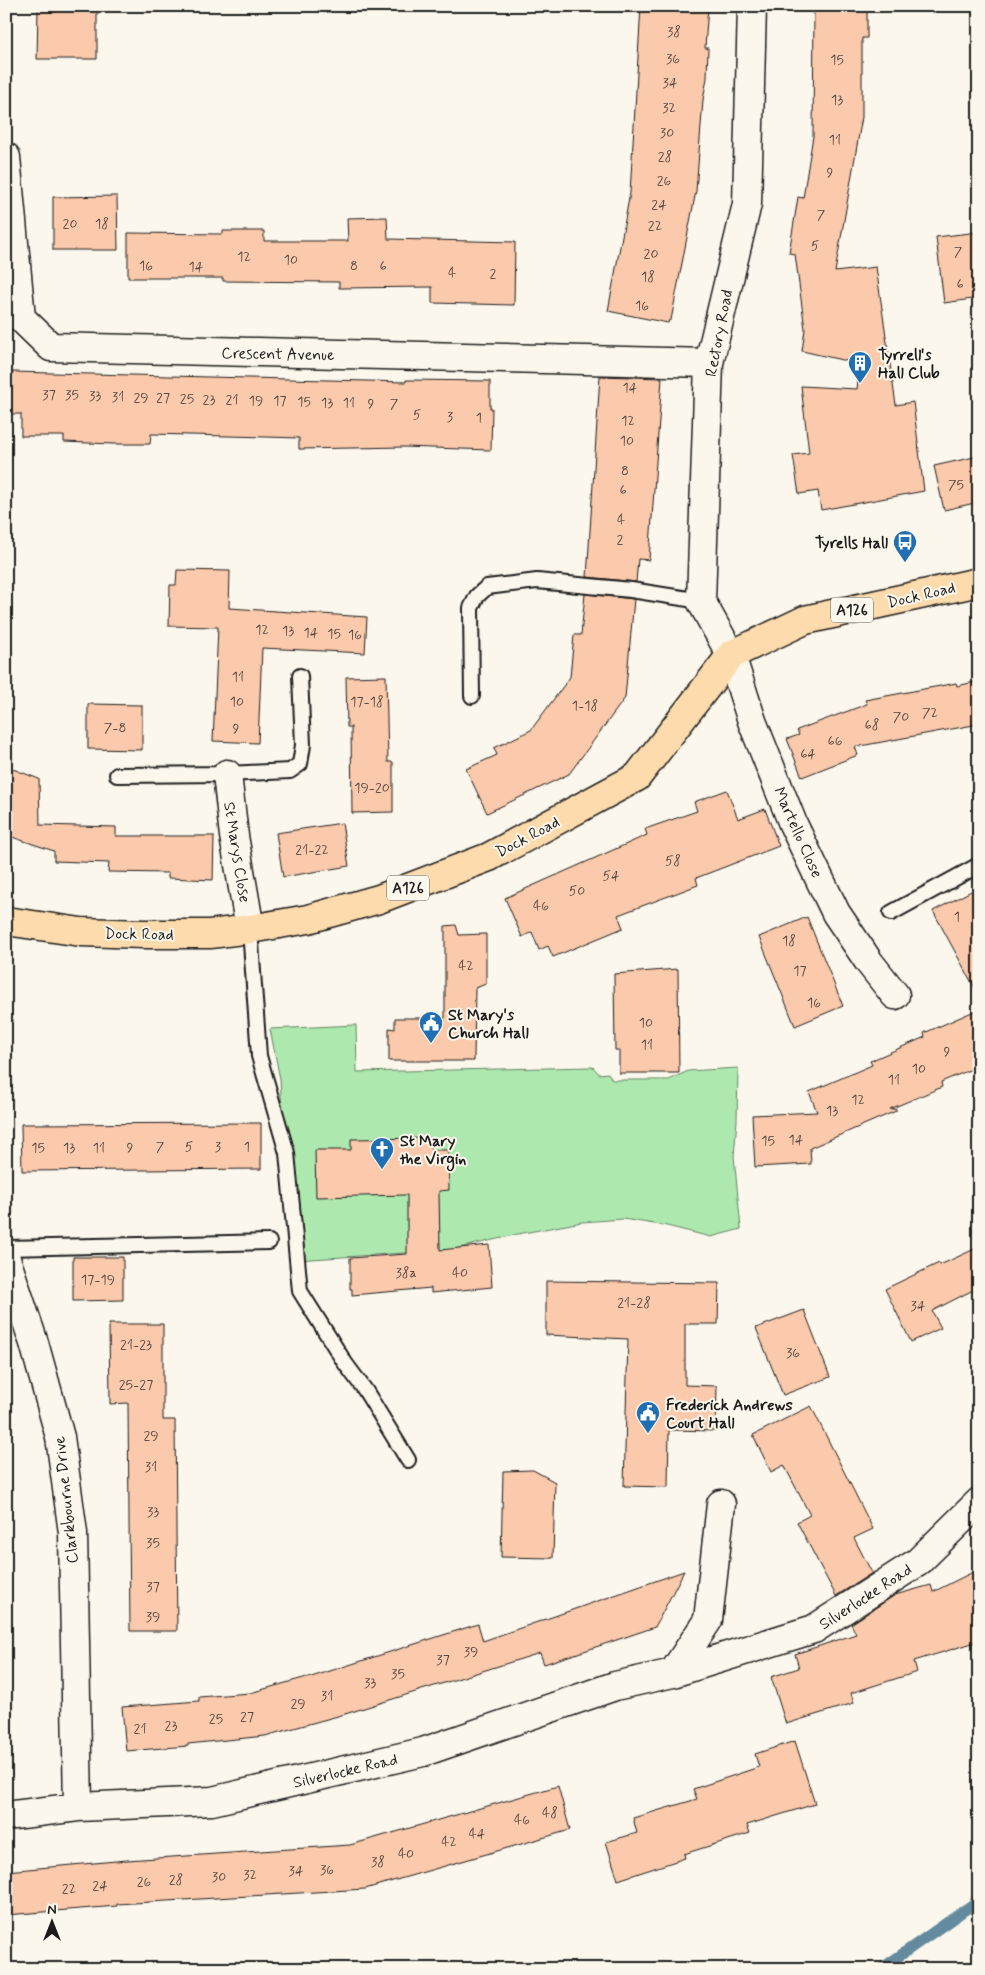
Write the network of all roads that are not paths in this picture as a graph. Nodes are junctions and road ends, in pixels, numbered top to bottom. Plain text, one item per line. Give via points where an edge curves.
1 (752, 6) edge
2 (6, 157) edge
3 (709, 363) junction
4 (979, 582) edge
5 (701, 601) junction
6 (730, 655) junction
7 (300, 676) dead end
8 (472, 696) dead end
9 (227, 774) junction
10 (117, 776) dead end
11 (979, 865) edge
12 (891, 913) dead end
13 (6, 921) edge
14 (250, 930) junction
15 (895, 995) dead end
16 (269, 1242) dead end
17 (6, 1248) edge
18 (6, 1260) edge
19 (408, 1460) dead end
20 (979, 1502) edge
21 (721, 1504) dead end
22 (673, 1673) junction
23 (78, 1807) junction
24 (6, 1816) edge

1 - 3 street, Rectory Road via 747,204
2 - 3 street, Crescent Avenue via 21,318 51,347
3 - 5 street, Rectory Road
4 - 6 main road, Dock Road / A126 via 805,620
5 - 6 street
5 - 8 lane via 537,580 488,586 477,596 471,608
6 - 14 main road, Dock Road / A126 via 637,777 489,857 379,899 308,919
6 - 15 street, Martello Close via 792,824 836,913
7 - 9 lane via 303,745 300,764 290,771
9 - 10 lane
9 - 14 street, St Marys Close
11 - 12 lane
13 - 14 main road, Dock Road / A126 via 80,932 210,934
14 - 19 lane via 259,1056 287,1153 300,1291
16 - 17 lane
18 - 23 street, Clarkbourne Drive via 34,1343 60,1437 73,1533
20 - 22 street, Silverlocke Road via 918,1562 814,1629
21 - 22 street via 708,1620
22 - 23 street, Silverlocke Road via 615,1686 423,1752 212,1801
23 - 24 street, Silverlocke Road

